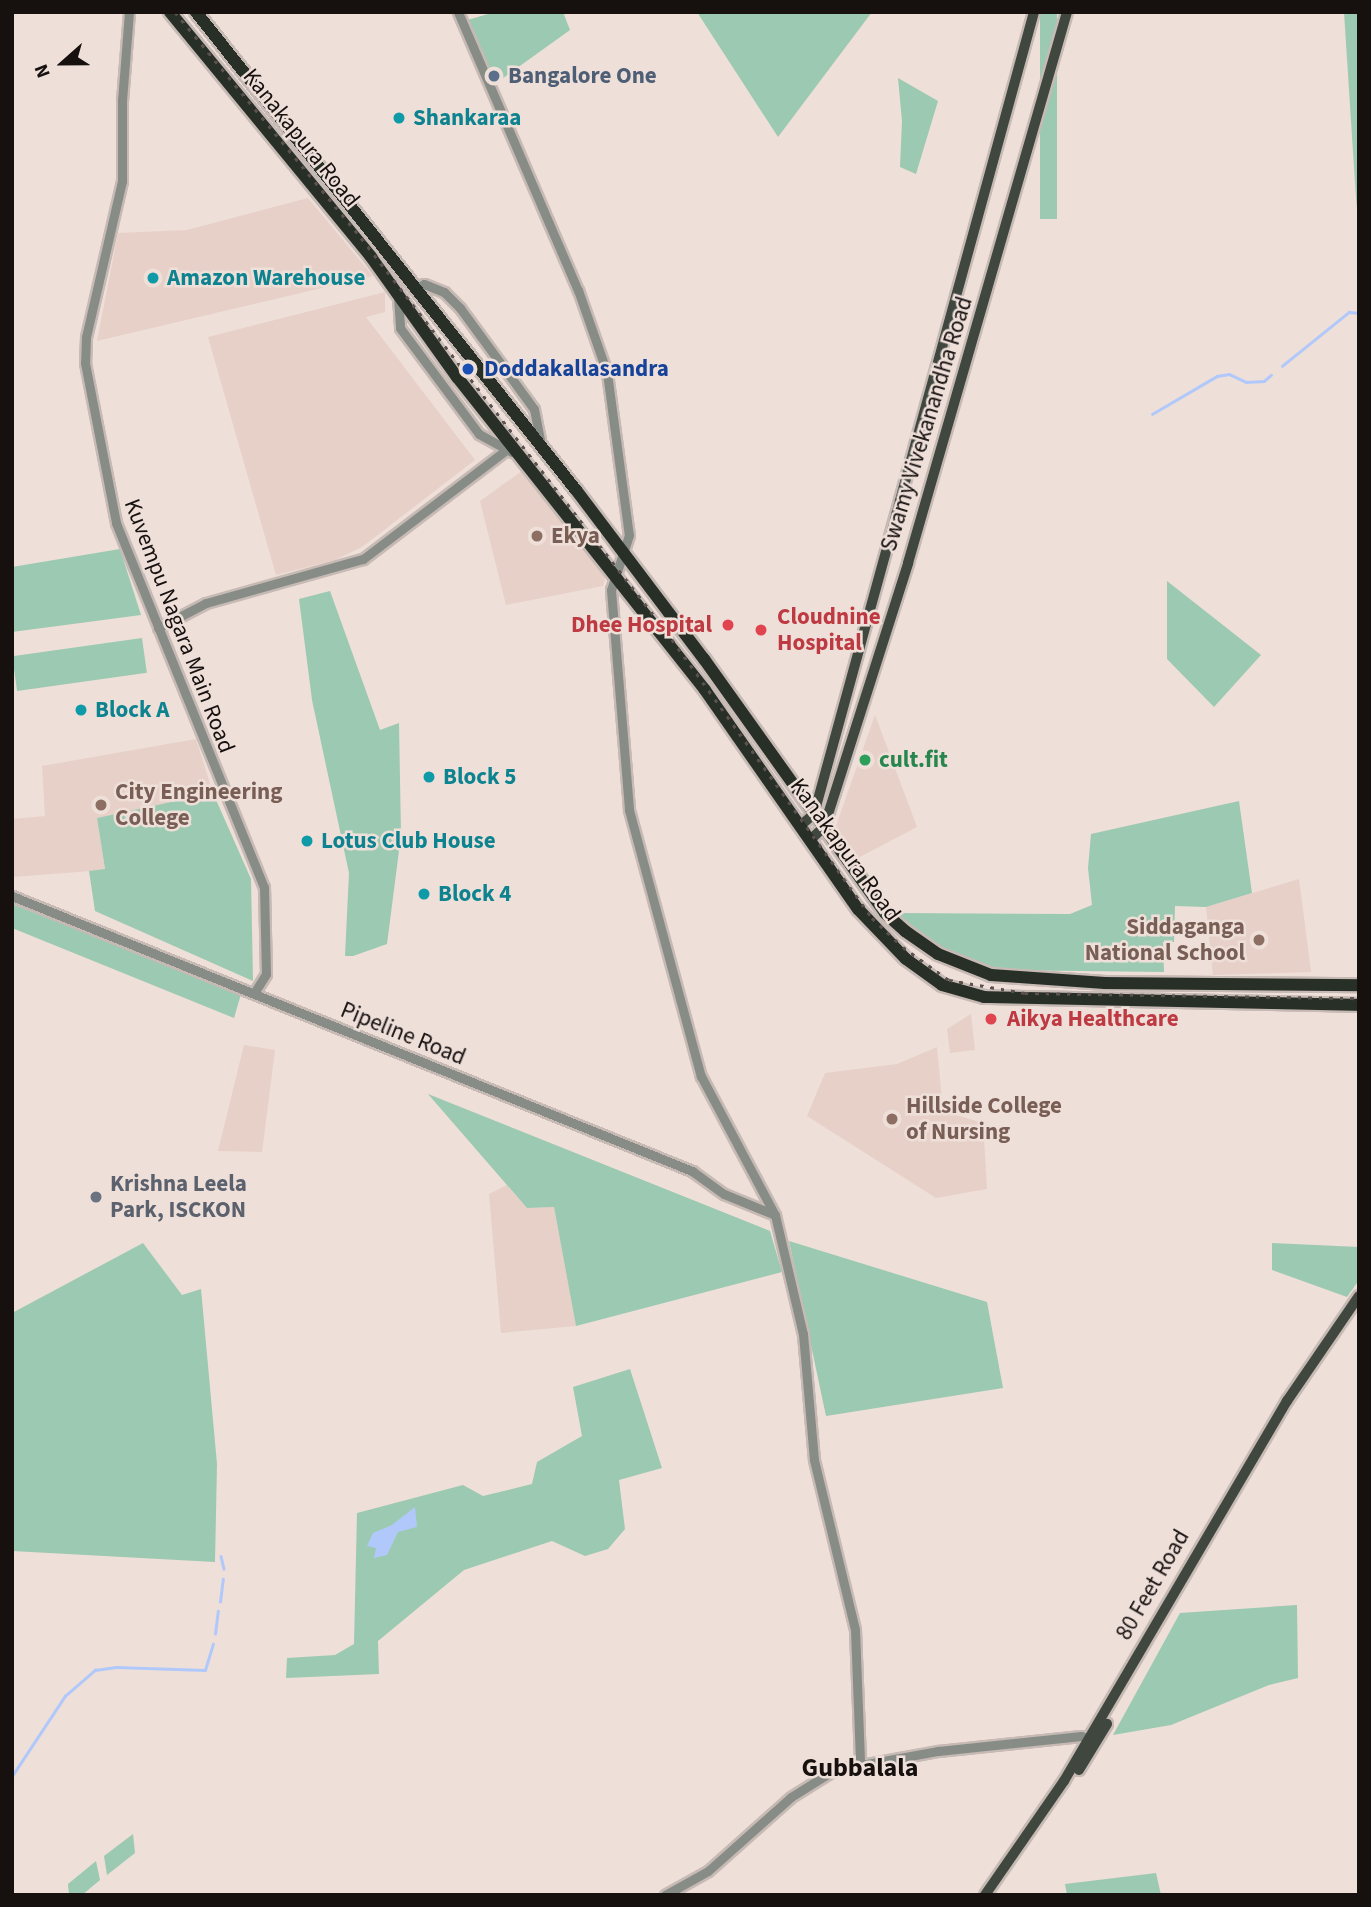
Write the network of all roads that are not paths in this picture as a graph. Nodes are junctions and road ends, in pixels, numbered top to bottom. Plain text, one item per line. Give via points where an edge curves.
1 (129, 12) edge
2 (170, 12) edge
3 (196, 12) edge
4 (458, 12) edge
5 (1034, 12) edge
6 (1067, 12) edge
7 (282, 120) junction
8 (269, 132) junction
9 (418, 288) junction
10 (397, 293) junction
11 (506, 450) junction
12 (546, 454) junction
13 (524, 461) junction
14 (625, 555) junction
15 (613, 572) junction
16 (158, 628) junction
17 (814, 814) junction
18 (800, 826) junction
19 (824, 827) junction
20 (810, 840) junction
21 (12, 896) edge
22 (1359, 985) edge
23 (254, 993) junction
24 (1359, 1005) edge
25 (775, 1215) junction
26 (1359, 1296) edge
27 (1359, 1305) edge
28 (1301, 1385) junction
29 (1085, 1738) junction
30 (860, 1762) junction
31 (665, 1895) edge
32 (985, 1895) edge
33 (992, 1895) edge

1 - 16 street, Kuvempu Nagara Main Road via 122,181 85,354 116,523
2 - 8 highway, Kanakapura Road
3 - 7 highway, Kanakapura Road
4 - 14 street via 578,290 607,373 629,535
5 - 17 main road, Swamy Vivekanandha Road
6 - 19 main road, Swamy Vivekanandha Road via 908,563
7 - 8 highway
7 - 9 highway, Kanakapura Road
8 - 10 highway, Kanakapura Road
9 - 12 highway, Kanakapura Road
9 - 12 street, Kanakapura Road via 424,284 444,292 460,308 534,409
10 - 11 street, Kanakapura Road via 400,328 480,433
10 - 13 highway, Kanakapura Road
11 - 13 street, Kanakapura Road
11 - 16 street via 363,559 206,603
12 - 14 highway, Kanakapura Road
13 - 15 highway, Kanakapura Road
14 - 15 street
14 - 17 highway, Kanakapura Road
15 - 18 highway, Kanakapura Road via 705,690
15 - 25 street via 612,624 629,810 701,1076
16 - 23 street, Kuvempu Nagara Main Road via 264,887 266,974
17 - 18 main road
17 - 19 highway, Kanakapura Road
18 - 20 highway, Kanakapura Road
19 - 20 main road, Swamy Vivekanandha Road
19 - 22 highway, Kanakapura Road via 886,913 905,931 939,954 991,975 1105,983
20 - 24 highway, Kanakapura Road via 874,929 926,975 954,989 1026,999
21 - 23 street, Pipeline Road
23 - 25 street, Pipeline Road via 692,1171 723,1194
25 - 30 street via 803,1334 814,1460 852,1607
26 - 28 main road, 80 Feet Road
27 - 28 main road, 80 Feet Road
28 - 29 main road, 80 Feet Road
28 - 33 main road, 80 Feet Road via 1183,1583 1088,1756
29 - 30 street
29 - 32 main road, 80 Feet Road
30 - 31 street via 814,1780 714,1866

